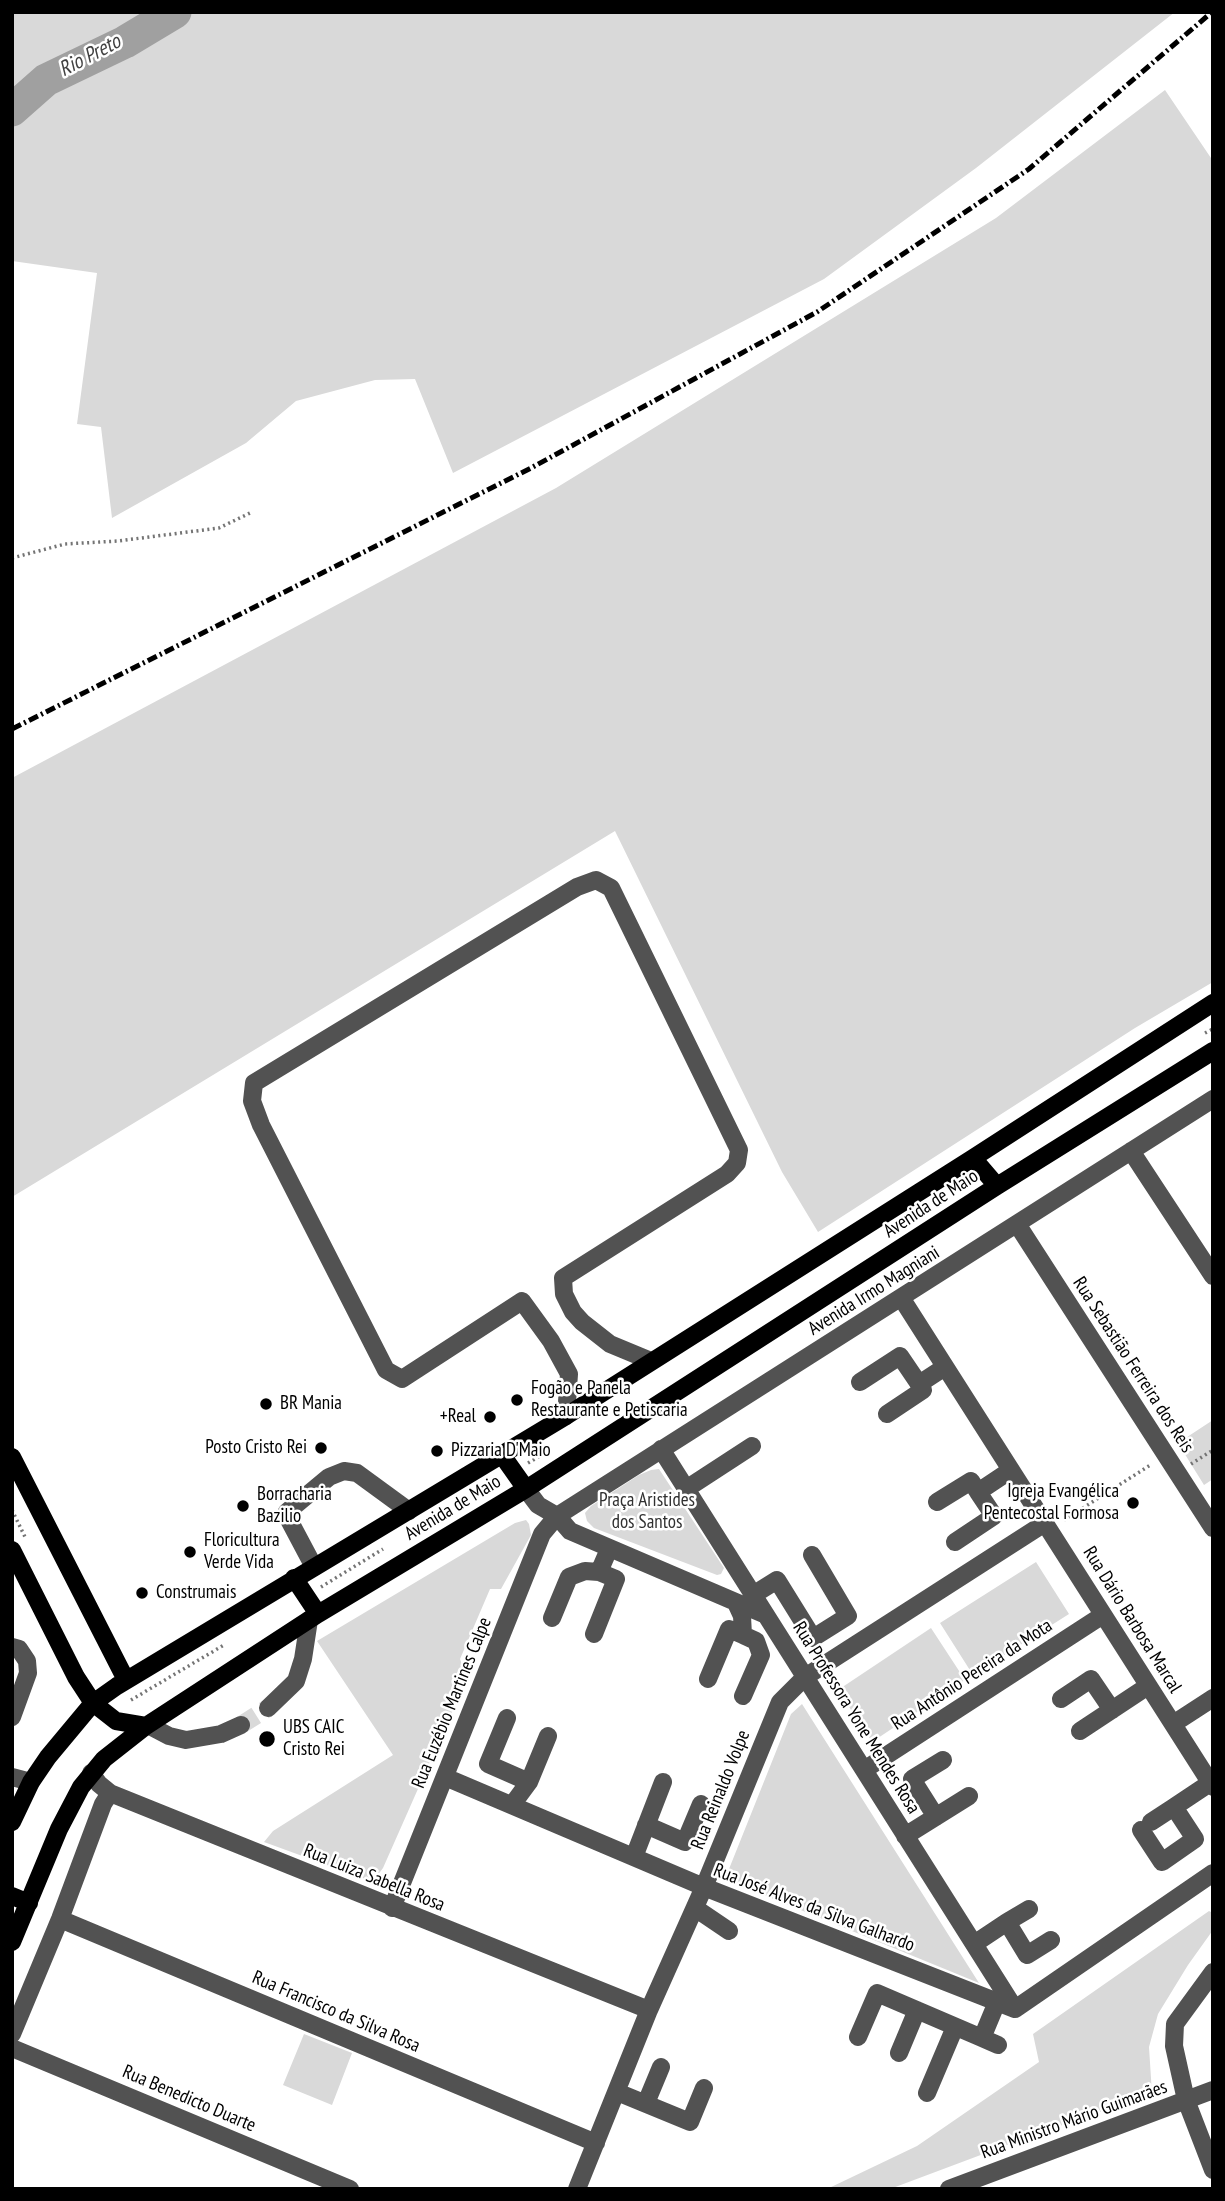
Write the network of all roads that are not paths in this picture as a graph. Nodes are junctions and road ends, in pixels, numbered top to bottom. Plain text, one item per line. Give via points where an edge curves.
1 (1213, 1003) edge
2 (1213, 1051) edge
3 (1213, 1099) edge
4 (1131, 1152) junction
5 (973, 1158) junction
6 (997, 1186) junction
7 (1017, 1224) junction
8 (1213, 1276) edge
9 (902, 1299) junction
10 (651, 1362) junction
11 (945, 1367) junction
12 (860, 1382) dead end
13 (919, 1384) junction
14 (887, 1414) dead end
15 (566, 1416) junction
16 (752, 1446) dead end
17 (661, 1450) junction
18 (502, 1455) junction
19 (12, 1457) edge
20 (1011, 1470) junction
21 (526, 1489) junction
22 (686, 1489) junction
23 (978, 1492) junction
24 (937, 1502) dead end
25 (409, 1511) junction
26 (557, 1516) junction
27 (1052, 1523) junction
28 (1213, 1528) edge
29 (955, 1542) dead end
30 (609, 1549) junction
31 (12, 1550) edge
32 (812, 1555) dead end
33 (314, 1567) junction
34 (599, 1572) junction
35 (294, 1578) junction
36 (745, 1599) junction
37 (1103, 1615) junction
38 (313, 1617) junction
39 (552, 1618) dead end
40 (594, 1634) dead end
41 (743, 1635) junction
42 (12, 1647) edge
43 (805, 1677) junction
44 (708, 1679) dead end
45 (126, 1680) junction
46 (1149, 1686) junction
47 (743, 1696) dead end
48 (1213, 1698) edge
49 (1061, 1699) dead end
50 (93, 1703) junction
51 (268, 1708) tunnel mouth
52 (1112, 1710) junction
53 (12, 1717) edge
54 (507, 1718) dead end
55 (1173, 1724) junction
56 (241, 1725) tunnel mouth
57 (147, 1726) junction
58 (1080, 1731) dead end
59 (548, 1736) dead end
60 (943, 1760) dead end
61 (864, 1770) junction
62 (91, 1773) junction
63 (12, 1777) edge
64 (444, 1777) junction
65 (31, 1782) junction
66 (529, 1782) junction
67 (663, 1782) dead end
68 (1211, 1785) edge
69 (110, 1793) junction
70 (969, 1796) dead end
71 (701, 1804) dead end
72 (512, 1805) junction
73 (1174, 1807) junction
74 (936, 1816) junction
75 (12, 1822) edge
76 (646, 1825) junction
77 (905, 1836) junction
78 (634, 1857) junction
79 (1213, 1873) edge
80 (704, 1887) junction
81 (21, 1899) edge
82 (392, 1908) junction
83 (695, 1908) junction
84 (1029, 1909) dead end
85 (60, 1919) junction
86 (1007, 1922) junction
87 (730, 1931) dead end
88 (1051, 1940) dead end
89 (12, 1942) edge
90 (974, 1944) junction
91 (1213, 1972) edge
92 (997, 2002) junction
93 (1015, 2009) junction
94 (649, 2010) junction
95 (917, 2010) junction
96 (955, 2027) junction
97 (12, 2034) edge
98 (858, 2037) dead end
99 (12, 2049) edge
100 (899, 2053) dead end
101 (661, 2067) dead end
102 (704, 2088) dead end
103 (1213, 2090) edge
104 (617, 2092) junction
105 (928, 2093) dead end
106 (1186, 2101) junction
107 (646, 2103) junction
108 (596, 2143) junction
109 (1213, 2170) edge
110 (343, 2188) edge
111 (578, 2189) edge
112 (949, 2189) edge

1 - 5 main road, Avenida de Maio
2 - 6 main road, Avenida de Maio
3 - 4 street, Avenida Irmo Magniani
4 - 7 street, Avenida Irmo Magniani
4 - 8 street
5 - 6 main road
5 - 10 main road, Avenida de Maio
6 - 21 main road, Avenida de Maio
7 - 9 street, Avenida Irmo Magniani
7 - 28 street, Rua Sebastião Ferreira dos Reis
9 - 11 street, Rua Dário Barbosa Marcal
9 - 17 street, Avenida Irmo Magniani
10 - 15 main road, Avenida de Maio
10 - 15 street via 610,1344 582,1322 564,1294 564,1278 727,1174 737,1163 739,1150 611,888 596,880 577,887 254,1083 253,1101 261,1125 386,1370 401,1379 522,1301 569,1374
11 - 13 street
11 - 20 street, Rua Dário Barbosa Marcal
12 - 13 street via 900,1356
13 - 14 street via 923,1390
15 - 18 main road, Avenida de Maio
16 - 22 street
17 - 22 street
17 - 26 street, Avenida Irmo Magniani
18 - 21 main road
18 - 25 main road, Avenida de Maio
19 - 45 main road
20 - 23 street
20 - 27 street, Rua Dário Barbosa Marcal
21 - 26 street via 538,1505
21 - 38 main road, Avenida de Maio
22 - 36 street
23 - 24 street via 971,1481
23 - 29 street via 994,1516
25 - 33 main road, Avenida de Maio
25 - 33 street via 357,1474 344,1471 329,1477 287,1512
26 - 30 street via 570,1531
26 - 64 street, Rua Euzébio Martines Calpe via 542,1534
27 - 37 street, Rua Dário Barbosa Marcal
27 - 43 street, Rua Reinaldo Volpe
30 - 34 street
30 - 36 street
31 - 50 main road
32 - 36 street via 848,1616 813,1638 777,1580
33 - 35 main road, Avenida de Maio
34 - 39 street via 569,1577
34 - 40 street via 616,1579
35 - 38 main road
35 - 45 main road, Avenida de Maio
36 - 41 street
36 - 43 street, Rua Professora Yone Mendes Rosa via 766,1615
37 - 46 street, Rua Dário Barbosa Marcal
37 - 61 street, Rua Antônio Pereira da Mota
38 - 51 street via 296,1681
38 - 57 main road, Avenida de Maio
41 - 44 street via 729,1629
41 - 47 street via 756,1641 761,1655
42 - 53 street via 27,1661 28,1673
43 - 61 street, Rua Professora Yone Mendes Rosa
43 - 80 street, Rua Reinaldo Volpe via 780,1702
45 - 50 main road, Avenida de Maio
46 - 52 street
46 - 55 street, Rua Dário Barbosa Marcal
48 - 55 street
49 - 52 street via 1091,1679
50 - 57 main road via 116,1721
50 - 65 main road, Avenida de Maio
52 - 58 street
54 - 66 street via 488,1764
55 - 68 street, Rua Dário Barbosa Marcal
56 - 57 street via 186,1740
57 - 62 main road, Avenida de Maio
59 - 66 street
60 - 74 street via 912,1779
61 - 77 street, Rua Professora Yone Mendes Rosa
62 - 69 street, Rua Luiza Sabella Rosa
62 - 81 main road, Avenida de Maio
63 - 65 street
64 - 72 street, Rua José Alves da Silva Galhardo
64 - 82 street, Rua Euzébio Martines Calpe
65 - 75 main road, Avenida de Maio
66 - 72 street
67 - 76 street
68 - 73 street
69 - 82 street, Rua Luiza Sabella Rosa
69 - 85 street
70 - 74 street
71 - 76 street via 685,1842
72 - 78 street, Rua José Alves da Silva Galhardo
73 - 73 street via 1146,1826 1162,1862 1195,1839
74 - 77 street
76 - 78 street
77 - 90 street, Rua Professora Yone Mendes Rosa
78 - 80 street, Rua José Alves da Silva Galhardo
79 - 93 street
80 - 83 street, Rua Reinaldo Volpe
80 - 92 street, Rua José Alves da Silva Galhardo
81 - 89 main road, Avenida de Maio
82 - 94 street, Rua Luiza Sabella Rosa
83 - 87 street
83 - 94 street, Rua Reinaldo Volpe
84 - 86 street
85 - 97 street
85 - 108 street, Rua Francisco da Silva Rosa
86 - 88 street via 1027,1955
86 - 90 street
90 - 93 street, Rua Professora Yone Mendes Rosa
91 - 106 street via 1175,2024 1174,2046
92 - 93 street, Rua José Alves da Silva Galhardo
92 - 96 street via 990,2042
94 - 104 street, Rua Reinaldo Volpe
95 - 96 street
95 - 98 street via 877,1993
95 - 100 street
96 - 105 street
99 - 110 street, Rua Benedicto Duarte
101 - 107 street
102 - 107 street via 690,2122
103 - 106 street, Rua Ministro Mário Guimarães
104 - 107 street
104 - 108 street, Rua Reinaldo Volpe
106 - 109 street
106 - 112 street, Rua Ministro Mário Guimarães
108 - 111 street, Rua Reinaldo Volpe

